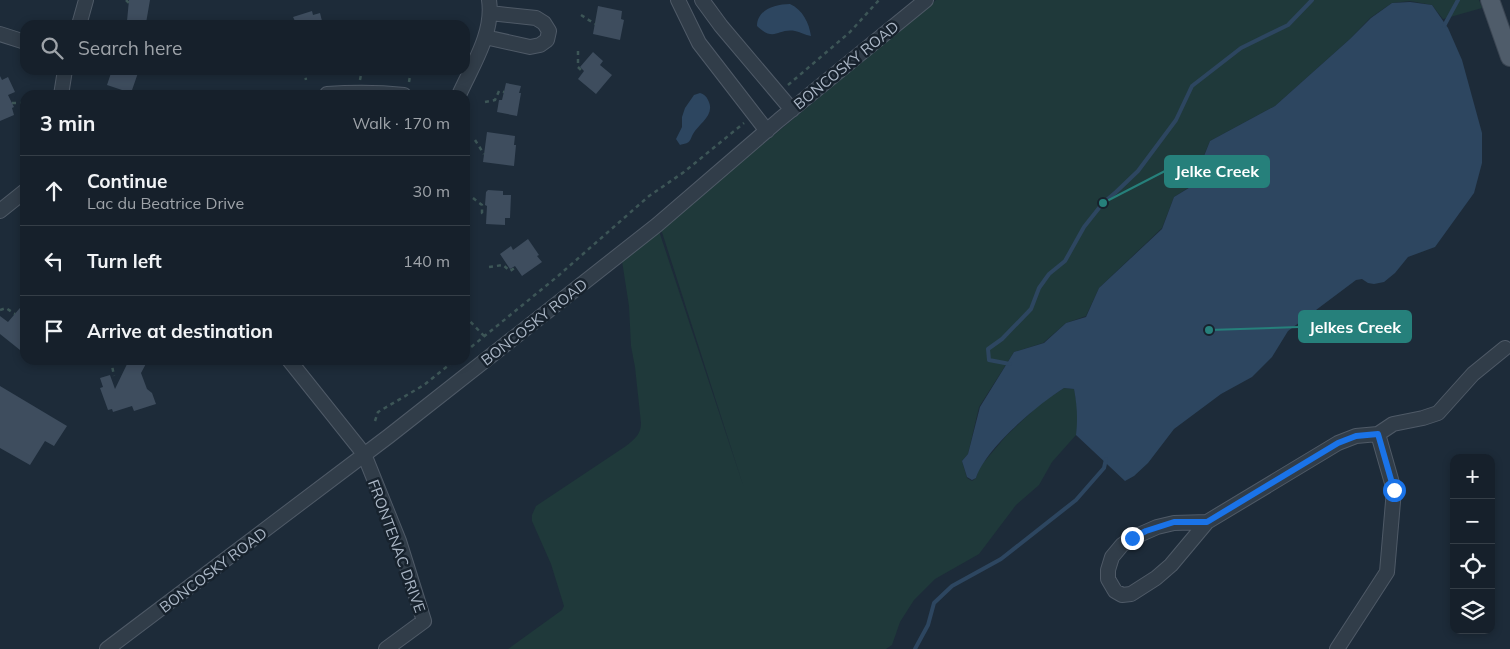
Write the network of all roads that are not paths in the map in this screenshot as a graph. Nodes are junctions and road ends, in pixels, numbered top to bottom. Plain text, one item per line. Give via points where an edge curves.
1 (86, 0) edge
2 (678, 0) edge
3 (702, 0) edge
4 (926, 0) edge
5 (1490, 0) edge
6 (490, 6) edge
7 (80, 20) edge
8 (0, 34) edge
9 (484, 37) junction
10 (20, 40) edge
11 (1510, 57) edge
12 (470, 69) edge
13 (65, 75) edge
14 (468, 75) edge
15 (62, 90) edge
16 (461, 90) edge
17 (792, 110) junction
18 (766, 131) junction
19 (20, 196) edge
20 (0, 211) edge
21 (1505, 348) dead end
22 (292, 365) edge
23 (1378, 434) junction
24 (364, 454) junction
25 (1207, 522) junction
26 (107, 649) edge
27 (386, 649) edge
28 (1337, 649) edge

1 - 7 street
2 - 18 street via 699,43
3 - 17 street
4 - 17 street, BONCOSKY ROAD
5 - 11 main road
6 - 9 street
6 - 9 street via 536,18 548,30 547,40 530,47
8 - 10 street
9 - 12 street
13 - 15 street
14 - 16 street
17 - 18 street, BONCOSKY ROAD
18 - 24 street, BONCOSKY ROAD via 657,225
19 - 20 street
21 - 23 street via 1473,374 1438,413 1393,424
22 - 24 street
23 - 25 street via 1356,436 1338,443
23 - 28 street via 1394,490 1387,572
24 - 26 street, BONCOSKY ROAD
24 - 27 street, FRONTENAC DRIVE via 399,541 424,621
25 - 25 street via 1174,522 1146,531 1122,545 1112,557 1108,570 1114,591 1122,595 1131,594 1156,578

